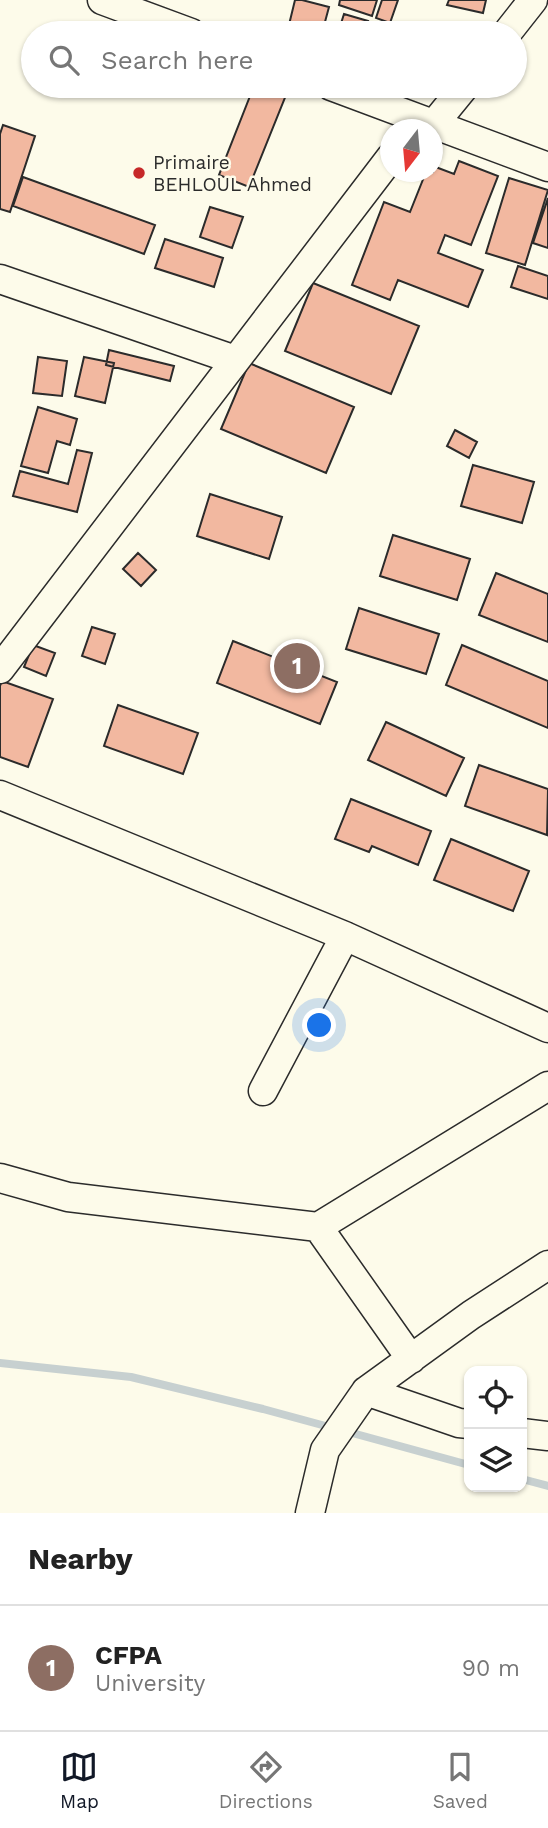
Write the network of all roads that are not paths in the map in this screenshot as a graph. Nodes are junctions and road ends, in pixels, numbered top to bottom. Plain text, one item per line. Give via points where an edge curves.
1 (102, 0) edge
2 (533, 0) edge
3 (159, 21) edge
4 (516, 21) edge
5 (360, 98) edge
6 (454, 98) edge
7 (410, 119) edge
8 (436, 119) edge
9 (443, 132) edge
10 (548, 167) edge
11 (380, 170) edge
12 (0, 279) edge
13 (235, 360) junction
14 (0, 669) edge
15 (0, 795) edge
16 (345, 936) junction
17 (548, 1028) edge
18 (548, 1086) edge
19 (263, 1091) dead end
20 (0, 1178) edge
21 (318, 1227) junction
22 (548, 1265) edge
23 (411, 1359) junction
24 (366, 1391) junction
25 (464, 1424) edge
26 (527, 1434) edge
27 (548, 1436) edge
28 (310, 1513) edge

1 - 3 street
2 - 4 street
5 - 7 street
6 - 8 street
9 - 10 street
11 - 13 street
12 - 13 street
13 - 14 street
15 - 16 street
16 - 17 street
16 - 19 street
18 - 21 street
20 - 21 street via 68,1197
21 - 23 street
22 - 23 street
23 - 24 street
24 - 25 street
24 - 28 street via 326,1450
26 - 27 street

